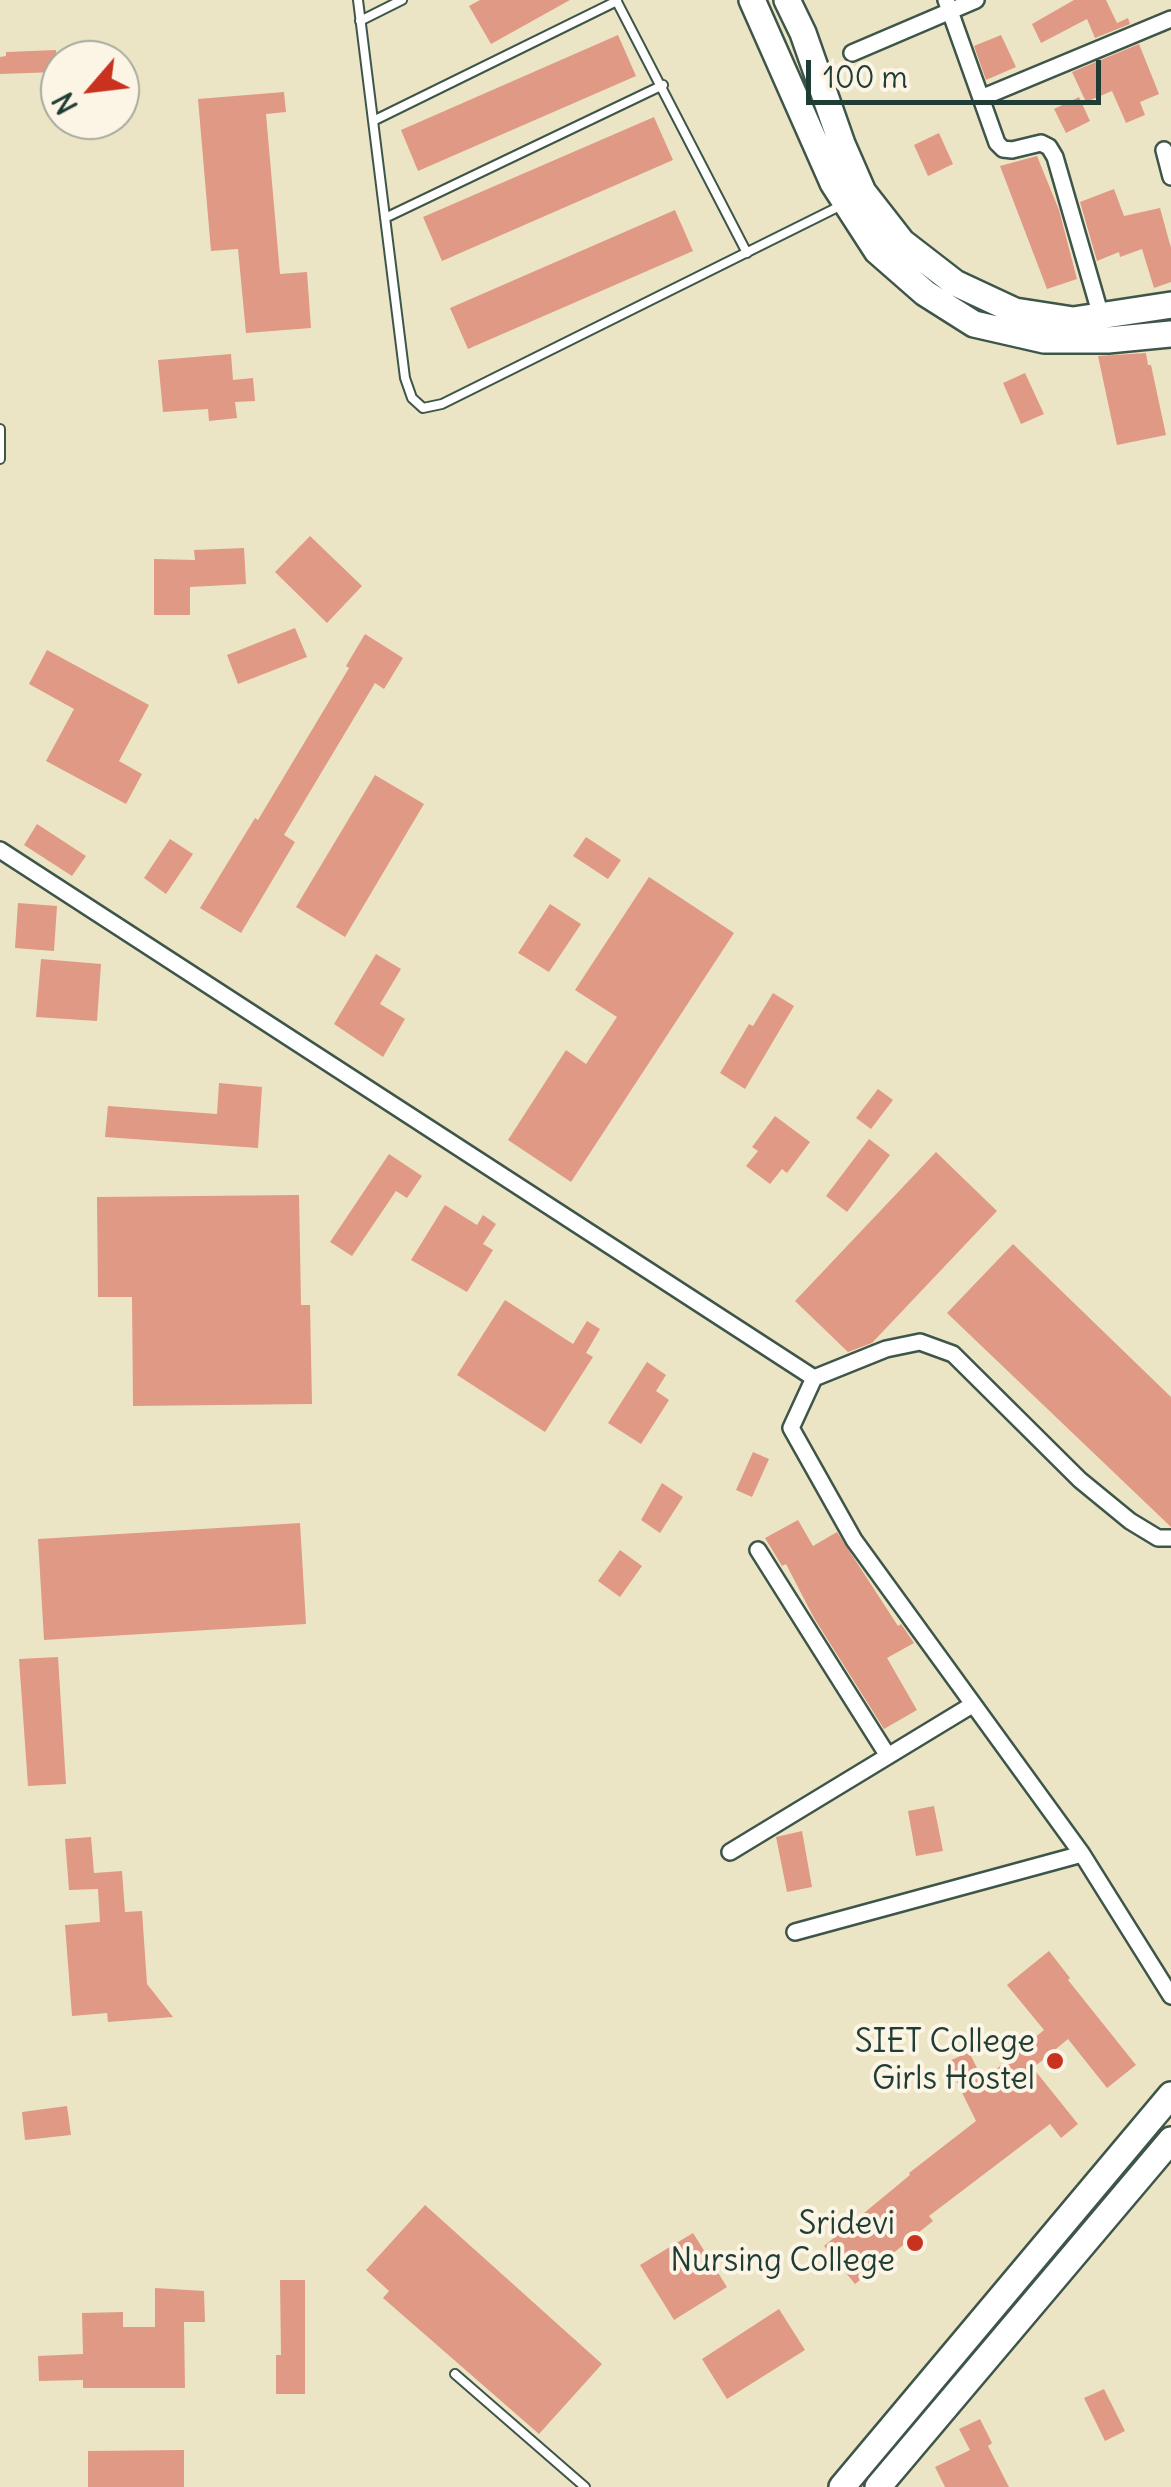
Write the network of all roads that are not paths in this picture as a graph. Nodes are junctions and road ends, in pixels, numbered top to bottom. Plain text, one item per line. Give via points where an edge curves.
1 (358, 0) edge
2 (402, 0) edge
3 (752, 0) edge
4 (787, 0) edge
5 (976, 0) edge
6 (616, 1) edge
7 (948, 5) edge
8 (1171, 20) edge
9 (360, 21) junction
10 (852, 53) dead end
11 (662, 85) junction
12 (981, 98) junction
13 (373, 121) junction
14 (1164, 150) dead end
15 (1171, 177) edge
16 (854, 198) junction
17 (385, 218) junction
18 (746, 253) junction
19 (1171, 305) edge
20 (1101, 316) junction
21 (1171, 334) edge
22 (0, 430) edge
23 (0, 459) edge
24 (0, 850) edge
25 (814, 1378) junction
26 (1171, 1538) edge
27 (758, 1550) dead end
28 (972, 1705) junction
29 (888, 1756) junction
30 (730, 1852) dead end
31 (1082, 1854) junction
32 (795, 1932) dead end
33 (1171, 1996) edge
34 (1171, 2095) edge
35 (1171, 2140) edge
36 (455, 2374) dead end
37 (585, 2487) edge
38 (842, 2487) edge
39 (878, 2487) edge

1 - 9 lane
2 - 9 lane
3 - 16 main road via 833,184
4 - 16 main road via 842,144
5 - 7 street
6 - 11 lane
6 - 13 lane
7 - 10 street
7 - 12 street
8 - 12 street
9 - 13 lane
11 - 17 lane
11 - 18 lane
12 - 20 street via 1003,149 1049,147
13 - 17 lane
14 - 15 street
16 - 18 lane
16 - 20 main road via 955,282 1014,310 1073,320
16 - 21 main road via 877,252 925,294 974,324 1044,340
17 - 18 lane via 405,378 423,408
19 - 20 main road
22 - 23 lane
24 - 25 street
25 - 26 street via 886,1348 920,1342 953,1354 1080,1480 1130,1521
25 - 28 street via 791,1428 854,1540
27 - 29 street
28 - 29 street
28 - 31 street
29 - 30 street
31 - 32 street
31 - 33 street
34 - 38 main road
35 - 39 main road
36 - 37 lane

